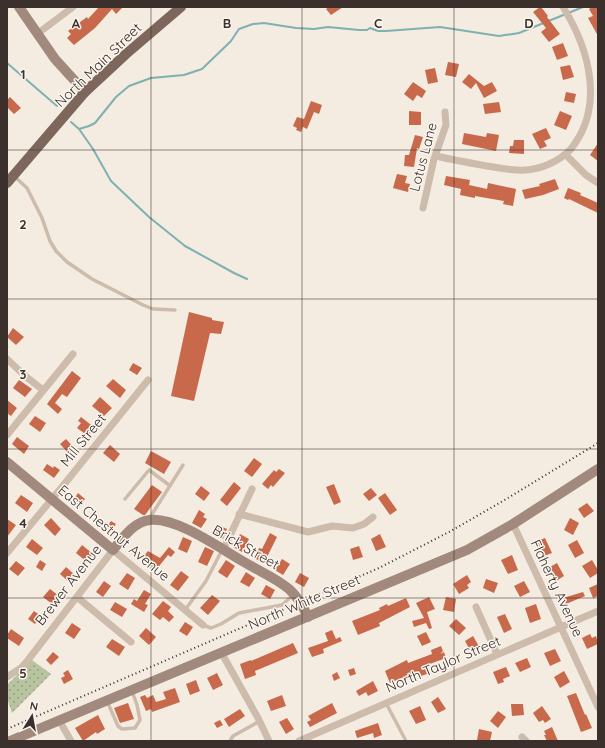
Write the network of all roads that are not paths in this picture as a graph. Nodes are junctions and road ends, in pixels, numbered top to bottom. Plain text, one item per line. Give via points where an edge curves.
1 (19, 7) edge
2 (73, 7) edge
3 (181, 7) edge
4 (563, 7) edge
5 (37, 34) junction
6 (85, 92) junction
7 (445, 112) dead end
8 (566, 154) junction
9 (436, 156) junction
10 (9, 178) edge
11 (598, 182) edge
12 (423, 208) dead end
13 (175, 310) dead end
14 (73, 354) dead end
15 (7, 359) edge
16 (148, 380) dead end
17 (43, 390) junction
18 (7, 435) edge
19 (7, 462) edge
20 (183, 465) dead end
21 (598, 468) edge
22 (170, 485) junction
23 (252, 489) dead end
24 (51, 499) junction
25 (125, 499) dead end
26 (240, 514) junction
27 (373, 517) dead end
28 (153, 520) junction
29 (513, 524) junction
30 (113, 550) junction
31 (223, 550) junction
32 (7, 553) edge
33 (294, 594) junction
34 (77, 597) junction
35 (476, 607) dead end
36 (185, 610) junction
37 (598, 611) edge
38 (308, 617) junction
39 (203, 625) joint
40 (561, 628) junction
41 (130, 642) dead end
42 (221, 652) junction
43 (497, 654) junction
44 (7, 677) edge
45 (131, 690) junction
46 (107, 700) junction
47 (386, 703) junction
48 (598, 707) edge
49 (59, 720) junction
50 (260, 721) junction
51 (10, 741) edge
52 (71, 741) edge
53 (230, 741) edge
54 (269, 741) edge
55 (299, 741) edge
56 (406, 741) edge

1 - 5 main road
2 - 5 street
3 - 6 main road, North Main Street
4 - 8 street via 585,48 591,69 593,95 586,128
5 - 6 main road via 55,59
6 - 10 main road, North Main Street
7 - 9 street, Lotus Lane via 446,125
8 - 9 street via 547,165 526,170 507,170
8 - 11 street via 579,169
9 - 12 street, Lotus Lane
10 - 13 lane via 27,188 50,240 67,262 92,279 143,305 153,309
14 - 17 street
15 - 17 street
16 - 24 street, Mill Street
17 - 18 street
19 - 24 main road, East Chestnut Avenue
20 - 22 lane
21 - 29 main road, North White Street
22 - 25 lane via 149,470
22 - 28 lane
23 - 26 street
24 - 30 main road, East Chestnut Avenue
24 - 32 street, Mill Street
26 - 27 street via 308,532 332,526 353,528
26 - 31 street
28 - 30 main road, Brewer Avenue via 138,524 129,530
28 - 31 main road, Brick Street via 182,527
29 - 38 main road, North White Street via 467,550
29 - 40 street, Flaherty Avenue
30 - 34 street, Brewer Avenue
30 - 36 street, East Chestnut Avenue
31 - 33 main road, Brick Street
31 - 36 lane via 206,581
33 - 38 main road, Brick Street
33 - 39 lane via 282,605 239,613 211,628
34 - 41 street
34 - 44 street, Brewer Avenue via 21,668
35 - 43 street
36 - 39 street, East Chestnut Avenue
37 - 40 street, North Taylor Street
38 - 42 main road, North White Street
40 - 43 street, North Taylor Street
40 - 48 street, Flaherty Avenue
42 - 45 main road, North White Street
42 - 50 street
43 - 47 street, North Taylor Street
45 - 46 main road, North White Street
45 - 46 lane via 140,720 135,728 122,730 118,726
46 - 49 main road, North White Street
47 - 55 street, North Taylor Street
47 - 56 lane
49 - 51 main road, North White Street
49 - 52 street
50 - 53 lane via 233,736
50 - 54 street

